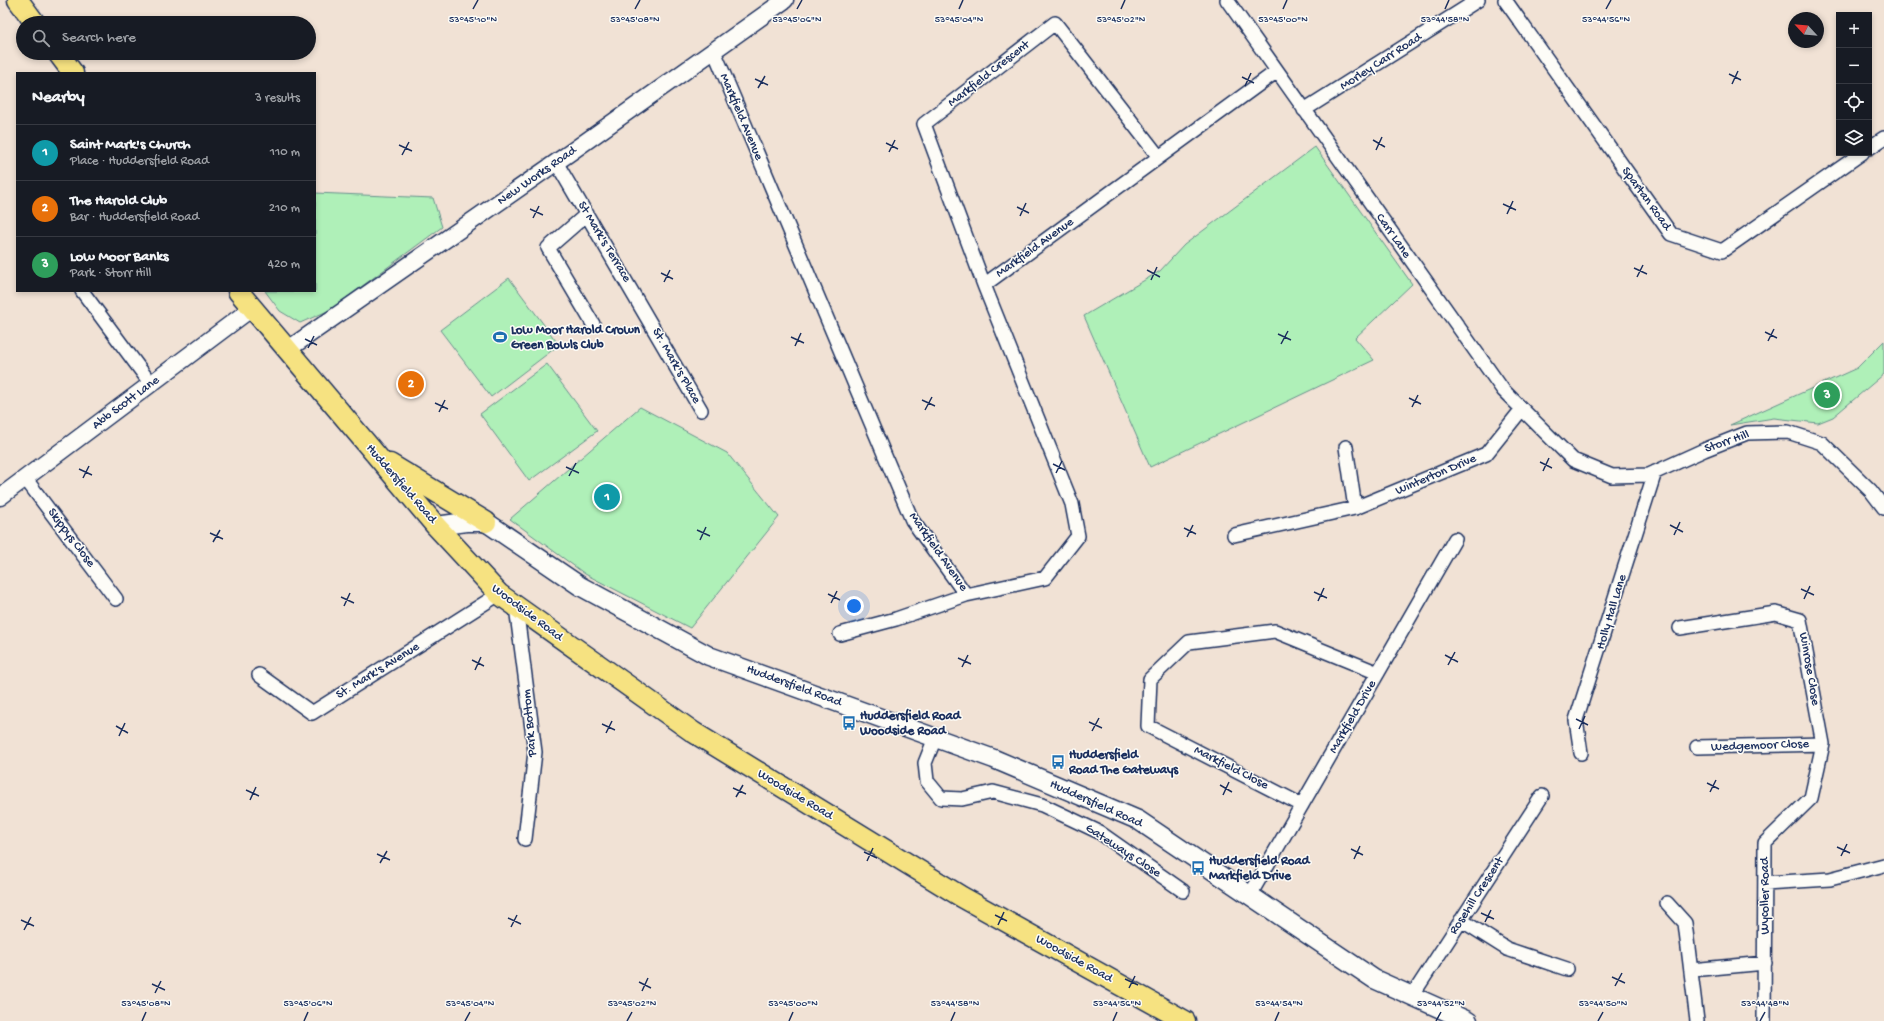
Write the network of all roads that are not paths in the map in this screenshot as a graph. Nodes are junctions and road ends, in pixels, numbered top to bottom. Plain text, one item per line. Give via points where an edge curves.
1 (18, 0) edge
2 (785, 0) edge
3 (1227, 0) edge
4 (1478, 0) edge
5 (1505, 0) edge
6 (30, 16) edge
7 (714, 51) junction
8 (63, 60) edge
9 (1277, 71) junction
10 (71, 72) edge
11 (1304, 110) junction
12 (1884, 138) edge
13 (1872, 146) edge
14 (1858, 156) edge
15 (1159, 157) junction
16 (556, 162) junction
17 (587, 214) junction
18 (984, 285) junction
19 (83, 292) edge
20 (239, 292) edge
21 (252, 308) junction
22 (651, 323) joint
23 (593, 324) dead end
24 (287, 350) junction
25 (151, 384) junction
26 (1522, 409) junction
27 (701, 410) dead end
28 (1346, 447) dead end
29 (375, 454) junction
30 (1573, 460) joint
31 (1656, 472) junction
32 (25, 478) junction
33 (0, 497) edge
34 (1355, 508) junction
35 (1884, 508) edge
36 (486, 522) junction
37 (436, 526) junction
38 (1234, 535) dead end
39 (1455, 539) dead end
40 (498, 594) junction
41 (966, 595) junction
42 (116, 599) dead end
43 (516, 607) junction
44 (1680, 628) dead end
45 (840, 634) dead end
46 (1378, 673) junction
47 (259, 675) dead end
48 (935, 738) junction
49 (1823, 744) junction
50 (1697, 748) dead end
51 (1581, 753) dead end
52 (1542, 796) dead end
53 (1302, 805) junction
54 (525, 839) dead end
55 (1884, 865) edge
56 (1765, 883) junction
57 (1182, 890) dead end
58 (1250, 896) junction
59 (1667, 903) dead end
60 (1462, 920) junction
61 (1765, 963) junction
62 (1567, 969) dead end
63 (1691, 970) junction
64 (1412, 996) junction
65 (1185, 1021) edge
66 (1468, 1021) edge
67 (1697, 1021) edge
68 (1764, 1021) edge

1 - 6 main road
2 - 7 street, New Works Road
3 - 9 street, Carr Lane
4 - 11 street, Morley Carr Road
5 - 14 street, Spartan Road via 1671,234 1722,251
7 - 16 street, New Works Road
7 - 41 street, Markfield Avenue via 912,520
8 - 10 main road
9 - 11 street, Carr Lane
9 - 15 street, Markfield Avenue
11 - 26 street, Carr Lane via 1502,390
12 - 13 street
15 - 18 street, Markfield Avenue
15 - 18 street, Markfield Crescent via 1055,23 924,124
16 - 17 street, St Mark's Terrace
16 - 24 street, New Works Road
17 - 22 street, St Mark's Terrace
17 - 23 street via 548,248
18 - 41 street, Markfield Avenue via 1072,504 1078,536 1045,578
19 - 25 street
20 - 21 main road, Huddersfield Road
21 - 24 main road, Huddersfield Road
21 - 25 street, Abb Scott Lane
22 - 27 street, St. Mark's Place
24 - 29 main road, Huddersfield Road
25 - 32 street, Abb Scott Lane
26 - 30 street, Carr Lane
26 - 34 street, Winterton Drive via 1486,454
28 - 34 street
29 - 36 main road
29 - 37 main road, Huddersfield Road
30 - 31 street, Storr Hill via 1612,476 1649,475
31 - 35 street, Storr Hill via 1747,433 1788,432 1822,443 1871,491
31 - 51 street, Holly Hall Lane via 1576,720
32 - 33 street, Abb Scott Lane
32 - 42 street, Skippys Close
34 - 38 street, Winterton Drive
36 - 37 main road, Huddersfield Road
36 - 48 main road, Huddersfield Road via 580,586 709,656
37 - 40 main road, Woodside Road
39 - 46 street, Markfield Drive
40 - 43 main road, Woodside Road
40 - 47 street, St. Mark's Avenue via 312,713
41 - 45 street via 896,619
43 - 54 street, Park Bottom via 535,752
43 - 65 main road, Woodside Road via 693,732 962,897
44 - 49 street, Winrose Close via 1776,613 1800,620
46 - 53 street, Markfield Drive
46 - 53 street, Markfield Close via 1275,631 1189,642 1150,679 1148,726
48 - 57 street, Gateways Close via 925,763 927,781 942,798 962,799 993,792 1042,805 1099,832
48 - 58 main road, Huddersfield Road via 1138,820
49 - 50 street, Wedgemoor Close
49 - 56 street, Wycoller Road via 1811,798 1765,844
52 - 60 street, Rosehill Crescent
53 - 58 street, Markfield Drive
55 - 56 street via 1830,879
56 - 61 street, Wycoller Road
58 - 64 main road, Huddersfield Road via 1374,979
59 - 63 street via 1685,923
60 - 62 street via 1506,949
60 - 64 street, Rosehill Crescent
61 - 63 street
61 - 68 street, Wycoller Road
63 - 67 street
64 - 66 main road, Huddersfield Road

